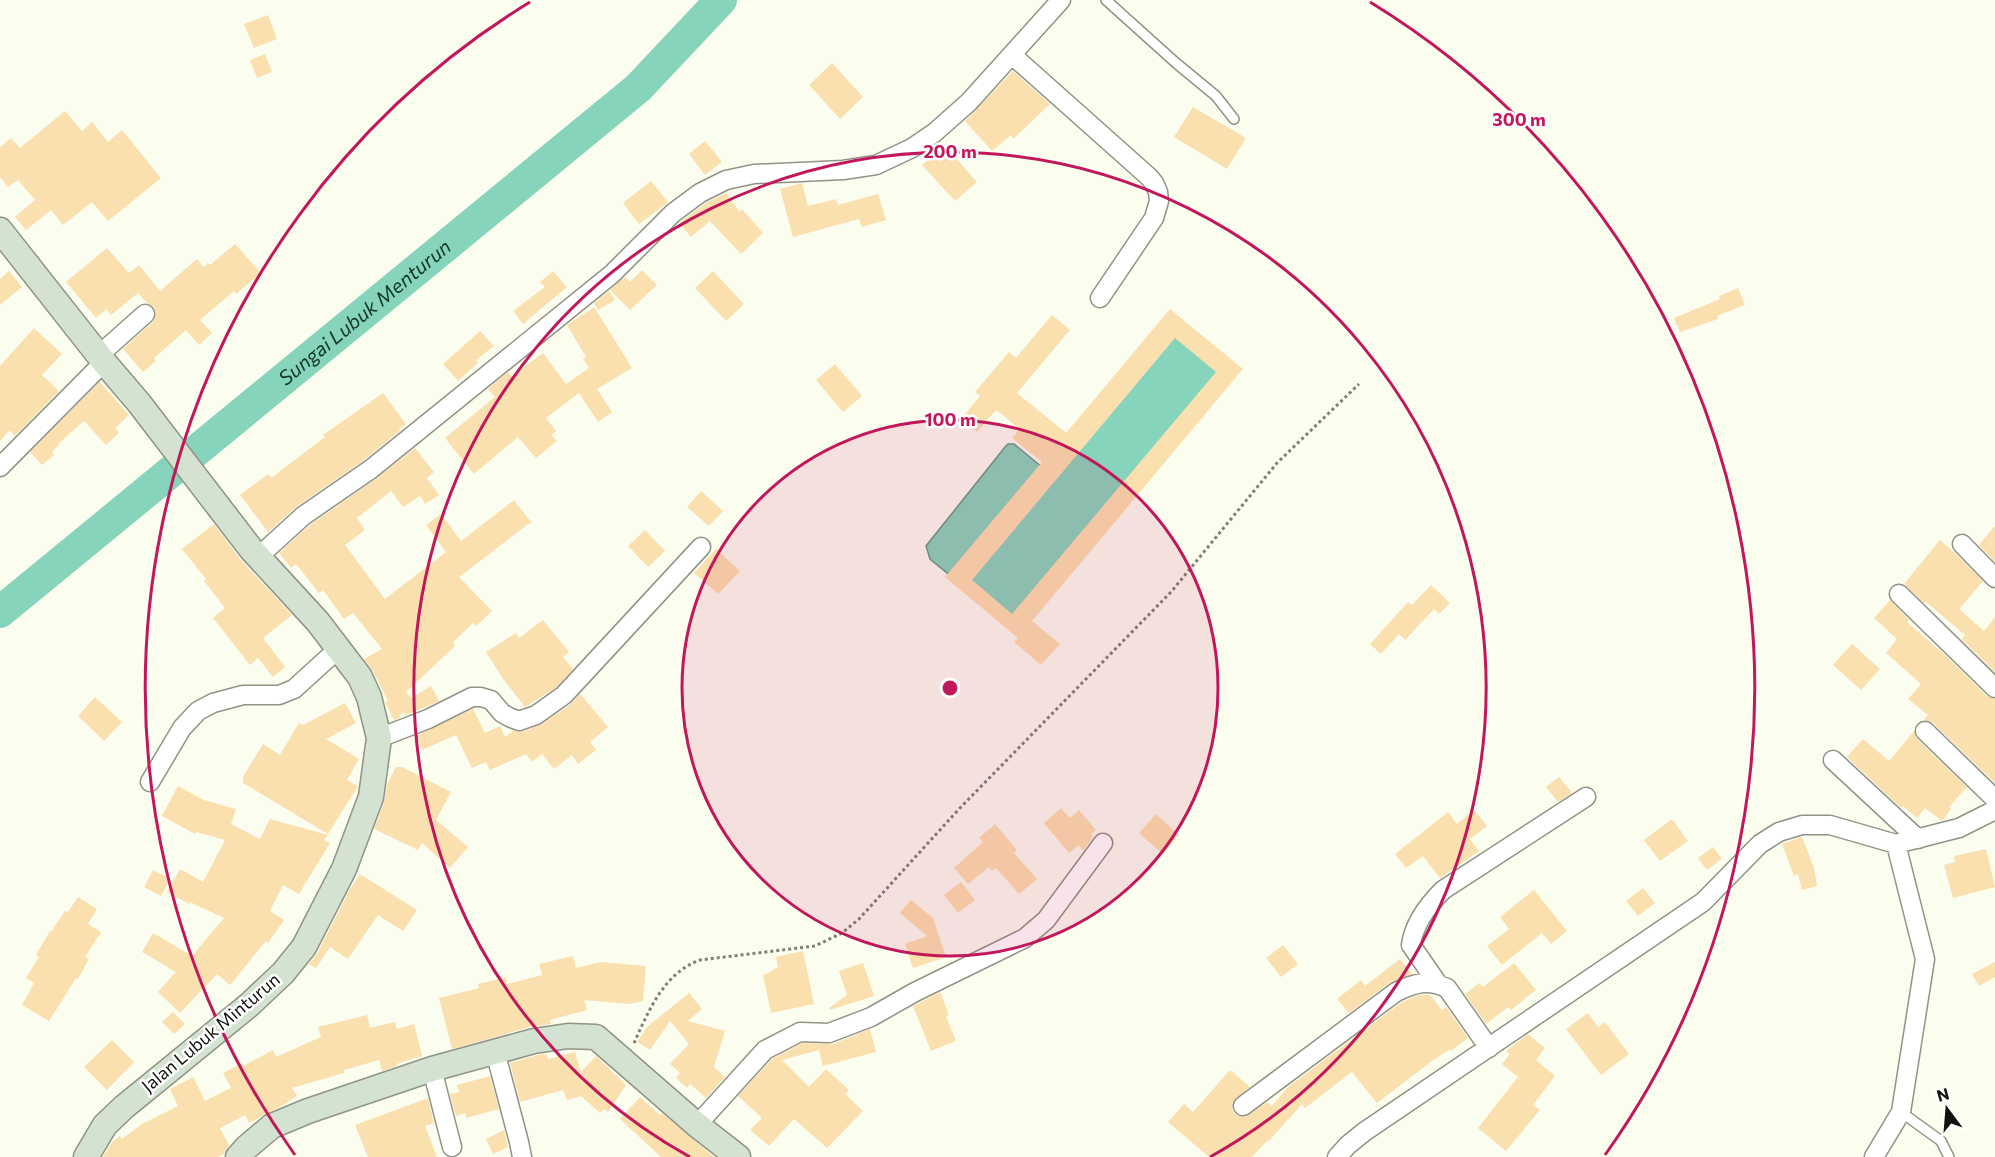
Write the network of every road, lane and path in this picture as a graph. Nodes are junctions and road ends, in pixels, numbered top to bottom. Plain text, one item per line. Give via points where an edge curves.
1 (1061, 0) edge
2 (1106, 0) edge
3 (1012, 55) junction
4 (1234, 119) dead end
5 (0, 230) edge
6 (1101, 298) dead end
7 (145, 314) dead end
8 (102, 359) junction
9 (1359, 384) dead end
10 (0, 467) edge
11 (1962, 544) dead end
12 (701, 547) dead end
13 (252, 549) junction
14 (1995, 578) edge
15 (1899, 594) dead end
16 (338, 649) junction
17 (1995, 688) edge
18 (1925, 731) dead end
19 (379, 738) junction
20 (1833, 760) dead end
21 (150, 782) dead end
22 (1586, 797) dead end
23 (1995, 799) edge
24 (1995, 810) edge
25 (1918, 839) junction
26 (1103, 843) dead end
27 (1896, 844) junction
28 (1438, 984) junction
29 (1489, 1048) junction
30 (495, 1051) junction
31 (626, 1061) junction
32 (432, 1069) junction
33 (1243, 1106) dead end
34 (1901, 1112) junction
35 (697, 1125) junction
36 (452, 1147) dead end
37 (86, 1157) edge
38 (238, 1157) edge
39 (522, 1157) edge
40 (738, 1157) edge
41 (1337, 1157) edge
42 (1874, 1157) edge
43 (1949, 1157) edge

1 - 3 street
2 - 4 lane via 1216,96
3 - 6 street via 1149,177 1158,192 1154,218
3 - 13 street via 934,134 876,165 754,174 726,180 700,194 673,213 612,274 371,469
5 - 8 street, Jalan Lubuk Minturun
7 - 8 street
8 - 10 street
8 - 13 street, Jalan Lubuk Minturun
9 - 31 path via 1277,463 1171,592 959,808 859,919 842,933 814,946 700,960 687,965 653,1001
11 - 14 street
12 - 19 street via 564,695 536,716 519,720 502,712 491,700 472,697
13 - 16 street, Jalan Lubuk Minturun
15 - 17 street
16 - 19 street, Jalan Lubuk Minturun via 360,677
16 - 21 street via 294,689 279,695 243,695 198,711 182,728
18 - 23 street
19 - 37 street, Jalan Lubuk Minturun via 371,797 344,869 304,947 249,1005 105,1125
20 - 25 street
22 - 28 street via 1443,890 1431,902 1416,925 1411,945
24 - 25 street via 1959,828
25 - 27 street
26 - 35 street via 1046,920 1025,938 871,1017 829,1033 800,1032 765,1050
27 - 29 street via 1830,825 1802,825 1779,832 1760,844 1703,902
27 - 34 street via 1925,959
28 - 29 street via 1446,988
28 - 33 street via 1425,982 1396,992
29 - 41 street via 1364,1132
30 - 31 street via 568,1036 596,1037
30 - 32 street
30 - 39 street
31 - 35 street
32 - 36 street
32 - 38 street via 272,1126
34 - 42 street
34 - 43 lane via 1941,1141
35 - 40 street

